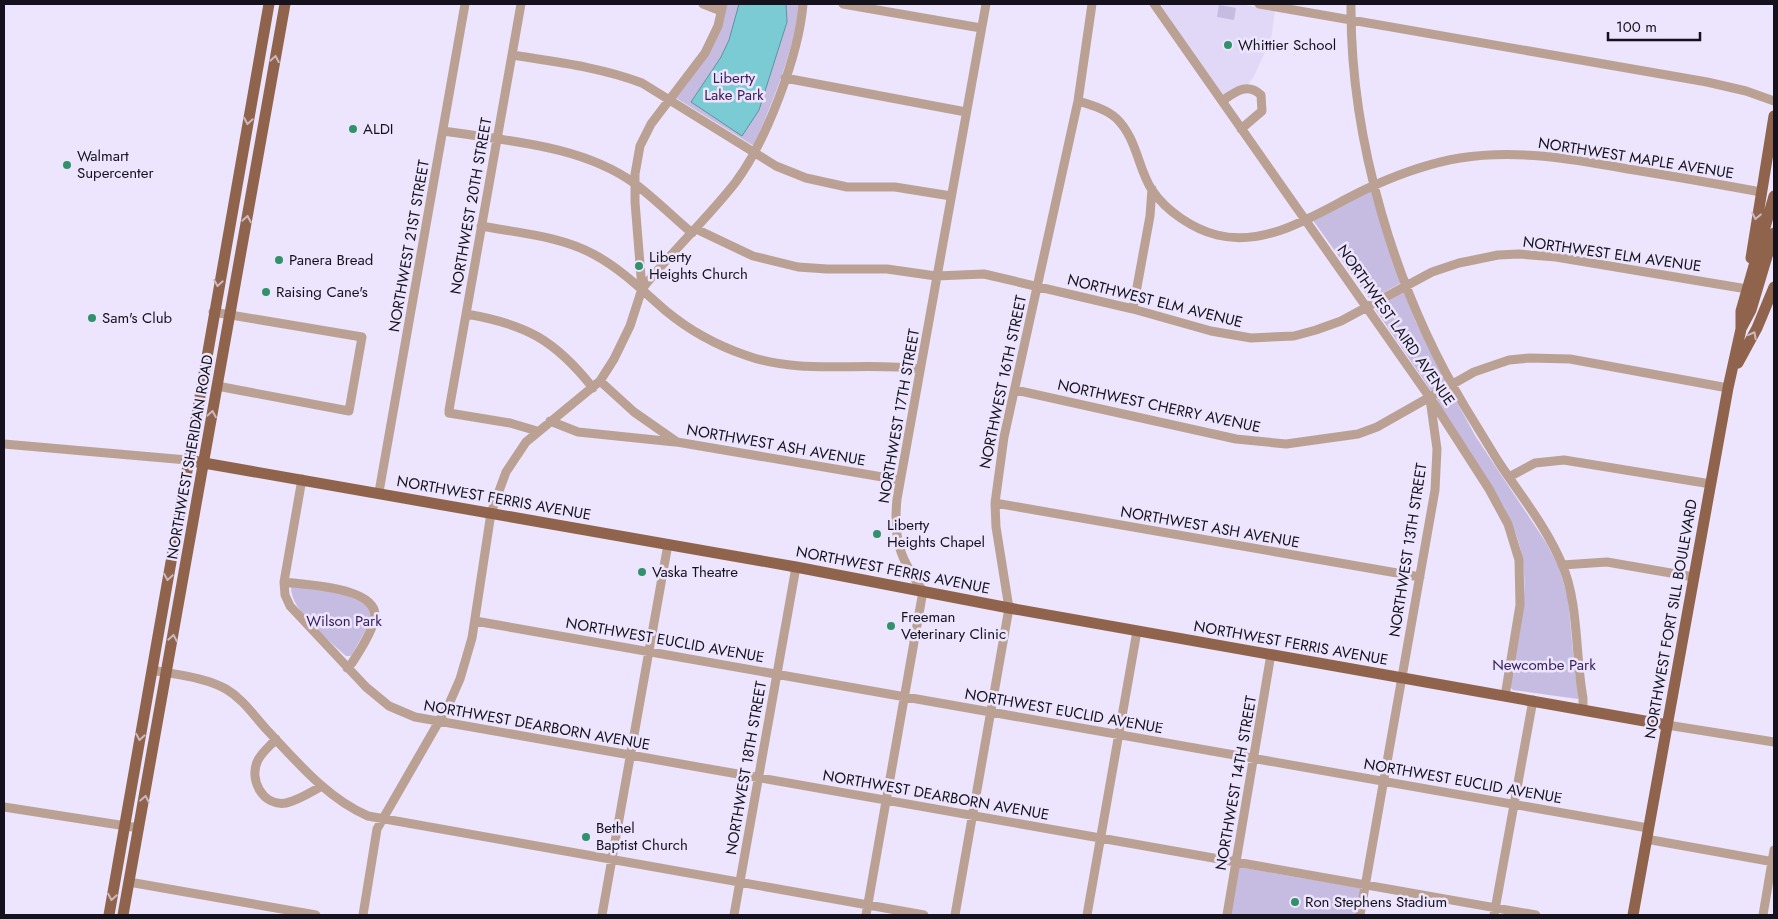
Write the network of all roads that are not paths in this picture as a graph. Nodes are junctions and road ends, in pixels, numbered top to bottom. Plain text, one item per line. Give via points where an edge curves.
1 (269, 4) edge
2 (285, 4) edge
3 (465, 4) edge
4 (521, 4) edge
5 (704, 4) edge
6 (803, 4) edge
7 (843, 4) edge
8 (986, 4) edge
9 (1092, 4) edge
10 (1154, 4) edge
11 (1259, 4) edge
12 (1351, 4) edge
13 (722, 8) edge
14 (1351, 20) junction
15 (981, 28) junction
16 (512, 55) junction
17 (785, 78) junction
18 (670, 99) junction
19 (1078, 101) junction
20 (1222, 101) junction
21 (1774, 101) edge
22 (966, 112) junction
23 (1774, 116) edge
24 (1241, 129) junction
25 (444, 130) junction
26 (497, 140) junction
27 (755, 152) junction
28 (242, 154) junction
29 (635, 184) junction
30 (1375, 184) junction
31 (1152, 190) junction
32 (1761, 192) junction
33 (951, 196) junction
34 (1774, 196) edge
35 (1306, 218) junction
36 (481, 226) junction
37 (694, 231) junction
38 (1774, 233) edge
39 (227, 235) junction
40 (244, 239) junction
41 (936, 276) junction
42 (1406, 285) junction
43 (1774, 286) edge
44 (235, 287) junction
45 (1037, 287) junction
46 (642, 289) junction
47 (1747, 289) junction
48 (1368, 307) junction
49 (1133, 309) junction
50 (213, 312) junction
51 (466, 314) junction
52 (230, 315) junction
53 (1741, 329) junction
54 (920, 369) junction
55 (600, 381) junction
56 (1729, 383) junction
57 (1452, 384) junction
58 (217, 386) junction
59 (593, 388) junction
60 (1015, 390) junction
61 (1429, 396) junction
62 (550, 422) junction
63 (537, 431) junction
64 (677, 442) junction
65 (4, 444) edge
66 (187, 460) junction
67 (204, 462) junction
68 (1509, 477) junction
69 (302, 479) junction
70 (900, 480) junction
71 (1711, 484) junction
72 (379, 492) junction
73 (995, 503) junction
74 (491, 513) junction
75 (668, 544) junction
76 (1562, 565) junction
77 (796, 566) junction
78 (1420, 577) junction
79 (1694, 577) junction
80 (284, 582) junction
81 (923, 591) junction
82 (1009, 608) junction
83 (475, 621) junction
84 (1137, 631) junction
85 (649, 651) junction
86 (1271, 654) junction
87 (347, 668) junction
88 (152, 670) junction
89 (167, 673) junction
90 (777, 674) junction
91 (1402, 678) junction
92 (905, 696) junction
93 (1505, 696) junction
94 (1533, 700) junction
95 (1583, 710) junction
96 (991, 712) junction
97 (439, 722) junction
98 (1667, 725) junction
99 (1119, 734) junction
100 (276, 739) junction
101 (1774, 742) edge
102 (630, 756) junction
103 (1254, 758) junction
104 (758, 778) junction
105 (1384, 781) junction
106 (322, 786) junction
107 (886, 801) junction
108 (1514, 805) junction
109 (4, 807) edge
110 (973, 816) junction
111 (383, 818) junction
112 (124, 826) junction
113 (139, 828) junction
114 (1647, 834) junction
115 (1100, 838) junction
116 (1774, 850) edge
117 (612, 860) junction
118 (1236, 862) junction
119 (1773, 862) edge
120 (129, 882) junction
121 (740, 882) junction
122 (1366, 885) junction
123 (868, 905) junction
124 (1495, 912) edge
125 (108, 915) edge
126 (123, 915) edge
127 (316, 915) edge
128 (363, 915) edge
129 (602, 915) edge
130 (734, 915) edge
131 (866, 915) edge
132 (924, 915) edge
133 (955, 915) edge
134 (1087, 915) edge
135 (1227, 915) edge
136 (1360, 915) edge
137 (1536, 915) edge
138 (1633, 915) edge
139 (1763, 915) edge

1 -> 28 main road, NORTHWEST SHERIDAN ROAD
40 -> 2 main road, NORTHWEST SHERIDAN ROAD
3 - 25 street, NORTHWEST 21ST STREET
4 - 16 street, NORTHWEST 20TH STREET
5 - 13 street
6 - 17 street via 797,41
7 - 15 street
8 - 15 street, NORTHWEST 17TH STREET
9 - 19 street, NORTHWEST 16TH STREET
10 - 20 street, NORTHWEST LAIRD AVENUE
11 - 14 street
12 - 14 street
13 - 18 street via 718,26 705,53
14 - 21 street via 1708,82
14 - 30 street via 1361,116
15 - 22 street, NORTHWEST 17TH STREET
16 - 18 street via 618,74
16 - 26 street, NORTHWEST 20TH STREET
17 - 22 street
17 - 27 street
18 - 27 street
18 - 29 street via 644,135 637,158
19 - 31 street, NORTHWEST MAPLE AVENUE via 1114,116 1123,125
19 - 45 street, NORTHWEST 16TH STREET
20 - 24 street, NORTHWEST LAIRD AVENUE
20 - 24 street via 1239,89 1250,88 1261,95 1262,111
22 - 33 street, NORTHWEST 17TH STREET
23 - 32 main road
24 - 35 street, NORTHWEST LAIRD AVENUE
25 - 26 street, NORTHWEST ELM AVENUE
25 - 72 street, NORTHWEST 21ST STREET
26 - 29 street, NORTHWEST ELM AVENUE via 589,159
26 - 36 street, NORTHWEST 20TH STREET
27 - 33 street via 776,166 817,182 847,187 912,189
27 - 37 street via 735,182
28 - 39 main road, NORTHWEST SHERIDAN ROAD
28 - 40 main road via 244,166 234,234
29 - 37 street, NORTHWEST ELM AVENUE
29 - 46 street
30 - 32 street, NORTHWEST MAPLE AVENUE via 1459,158 1526,154
30 - 35 street, NORTHWEST MAPLE AVENUE
30 - 42 street
31 - 35 street, NORTHWEST MAPLE AVENUE via 1175,214 1192,225 1230,238 1275,232
31 - 49 street
32 -> 47 main road
33 - 41 street, NORTHWEST 17TH STREET
34 - 47 main road, NORTHWEST FORT SILL BOULEVARD
35 - 48 street, NORTHWEST LAIRD AVENUE
36 - 46 street via 571,245 594,255
36 - 51 street, NORTHWEST 20TH STREET
37 - 41 street, NORTHWEST ELM AVENUE via 754,256 798,267 887,269
37 - 46 street
38 - 53 main road, NORTHWEST FORT SILL BOULEVARD via 1751,310
39 - 44 main road via 235,242 232,273
39 -> 50 main road, NORTHWEST SHERIDAN ROAD
40 - 44 main road, NORTHWEST SHERIDAN ROAD
41 - 45 street, NORTHWEST ELM AVENUE via 984,274
41 - 54 street, NORTHWEST 17TH STREET
42 - 47 street, NORTHWEST ELM AVENUE via 1432,272 1480,257 1519,254 1556,257
42 - 48 street, NORTHWEST ELM AVENUE
42 - 57 street via 1430,343
56 -> 43 main road
44 - 52 main road, NORTHWEST SHERIDAN ROAD
45 - 49 street, NORTHWEST ELM AVENUE
45 - 60 street, NORTHWEST 16TH STREET
46 - 54 street via 703,336 761,360 805,368 886,365
46 - 55 street via 624,342
47 - 53 main road, NORTHWEST FORT SILL BOULEVARD via 1741,310
48 - 49 street, NORTHWEST ELM AVENUE via 1316,330 1271,338 1233,336
48 - 61 street, NORTHWEST LAIRD AVENUE
50 - 52 street
50 - 66 main road, NORTHWEST SHERIDAN ROAD
51 - 59 street via 504,322 542,338 569,360
51 - 63 street, NORTHWEST 20TH STREET via 449,413
52 - 58 main road, NORTHWEST SHERIDAN ROAD
52 - 58 street via 362,337 349,411
53 - 56 main road, NORTHWEST FORT SILL BOULEVARD
54 - 70 street, NORTHWEST 17TH STREET
55 - 59 street
55 - 64 street, NORTHWEST ASH AVENUE via 634,412
56 - 57 street, NORTHWEST CHERRY AVENUE via 1550,357 1509,360
56 - 71 main road, NORTHWEST FORT SILL BOULEVARD
57 - 61 street, NORTHWEST CHERRY AVENUE
57 - 68 street
67 -> 58 main road, NORTHWEST SHERIDAN ROAD
59 - 62 street
60 - 61 street, NORTHWEST CHERRY AVENUE via 1236,439 1286,444 1358,434 1377,427
60 - 73 street, NORTHWEST 16TH STREET via 1004,437
61 - 78 street, NORTHWEST 13TH STREET via 1437,449
61 - 93 street, NORTHWEST LAIRD AVENUE via 1500,509 1514,539 1519,560 1520,605
62 - 63 street
62 - 64 street, NORTHWEST ASH AVENUE via 578,432
63 - 74 street via 511,461
64 - 70 street, NORTHWEST ASH AVENUE
65 - 66 street, NORTHWEST FERRIS AVENUE
66 - 67 main road, NORTHWEST FERRIS AVENUE
66 -> 88 main road, NORTHWEST SHERIDAN ROAD
67 - 69 main road, NORTHWEST FERRIS AVENUE
89 -> 67 main road, NORTHWEST SHERIDAN ROAD
68 - 71 street via 1535,463 1564,460
68 - 76 street via 1546,533
69 - 72 main road, NORTHWEST FERRIS AVENUE
69 - 80 street, NORTHWEST DEARBORN AVENUE
70 - 81 street, NORTHWEST 17TH STREET via 895,518 898,545 906,566
71 - 79 main road, NORTHWEST FORT SILL BOULEVARD
72 - 74 main road, NORTHWEST FERRIS AVENUE
73 - 78 street, NORTHWEST ASH AVENUE
73 - 82 street, NORTHWEST 16TH STREET
74 - 75 main road, NORTHWEST FERRIS AVENUE
74 - 83 street
75 - 77 main road, NORTHWEST FERRIS AVENUE
75 - 85 street
76 - 79 street via 1607,562
76 - 95 street via 1572,605
77 - 81 main road, NORTHWEST FERRIS AVENUE
77 - 90 street, NORTHWEST 18TH STREET
78 - 91 street, NORTHWEST 13TH STREET
79 - 98 main road, NORTHWEST FORT SILL BOULEVARD
80 - 87 street, NORTHWEST DEARBORN AVENUE via 290,606
80 - 87 street via 336,589 362,595 369,600 374,609 374,620
81 - 82 main road, NORTHWEST FERRIS AVENUE
81 - 92 street
82 - 84 main road, NORTHWEST FERRIS AVENUE
82 - 96 street, NORTHWEST 16TH STREET
83 - 85 street, NORTHWEST EUCLID AVENUE
83 - 97 street via 460,679
84 - 86 main road, NORTHWEST FERRIS AVENUE
84 - 99 street
85 - 90 street, NORTHWEST EUCLID AVENUE
85 - 102 street
86 - 91 main road, NORTHWEST FERRIS AVENUE
86 - 103 street, NORTHWEST 14TH STREET
87 - 97 street, NORTHWEST DEARBORN AVENUE via 389,706 416,718
88 - 89 street
88 -> 112 main road, NORTHWEST SHERIDAN ROAD
89 - 100 street via 210,682 227,690
113 -> 89 main road, NORTHWEST SHERIDAN ROAD
90 - 92 street, NORTHWEST EUCLID AVENUE
90 - 104 street, NORTHWEST 18TH STREET
91 - 93 main road, NORTHWEST FERRIS AVENUE
91 - 105 street, NORTHWEST 13TH STREET
92 - 96 street, NORTHWEST EUCLID AVENUE
92 - 107 street
93 - 94 main road, NORTHWEST FERRIS AVENUE
94 - 95 main road, NORTHWEST FERRIS AVENUE
94 - 108 street
95 - 98 main road, NORTHWEST FERRIS AVENUE
96 - 99 street, NORTHWEST EUCLID AVENUE
96 - 110 street, NORTHWEST 16TH STREET
97 - 102 street, NORTHWEST DEARBORN AVENUE
97 - 111 street
98 - 101 street, NORTHWEST FERRIS AVENUE
98 - 114 main road, NORTHWEST FORT SILL BOULEVARD
99 - 103 street, NORTHWEST EUCLID AVENUE
99 - 115 street
100 - 106 street
100 - 106 street via 258,760 255,772 256,784 264,795 274,802 284,803
102 - 104 street, NORTHWEST DEARBORN AVENUE
102 - 117 street
103 - 105 street, NORTHWEST EUCLID AVENUE
103 - 118 street, NORTHWEST 14TH STREET
104 - 107 street, NORTHWEST DEARBORN AVENUE
104 - 121 street, NORTHWEST 18TH STREET
105 - 108 street, NORTHWEST EUCLID AVENUE
105 - 122 street, NORTHWEST 13TH STREET
106 - 111 street via 349,808
107 - 110 street, NORTHWEST DEARBORN AVENUE
107 - 123 street
108 - 114 street, NORTHWEST EUCLID AVENUE
108 - 124 street
109 - 112 street
110 - 115 street, NORTHWEST DEARBORN AVENUE
110 - 133 street, NORTHWEST 16TH STREET
111 - 117 street
111 - 128 street via 377,829
112 - 113 street
112 -> 125 main road, NORTHWEST SHERIDAN ROAD
113 - 120 main road, NORTHWEST SHERIDAN ROAD
114 - 119 street, NORTHWEST EUCLID AVENUE
114 - 138 main road, NORTHWEST FORT SILL BOULEVARD
115 - 118 street, NORTHWEST DEARBORN AVENUE
115 - 134 street
116 - 119 street
117 - 121 street
117 - 129 street
118 - 122 street, NORTHWEST DEARBORN AVENUE
118 - 135 street, NORTHWEST 14TH STREET
119 - 139 street
120 - 126 main road, NORTHWEST SHERIDAN ROAD
120 - 127 street
121 - 123 street
121 - 130 street, NORTHWEST 18TH STREET
122 - 124 street, NORTHWEST DEARBORN AVENUE
122 - 136 street, NORTHWEST 13TH STREET
123 - 131 street
123 - 132 street
124 - 137 street, NORTHWEST DEARBORN AVENUE

